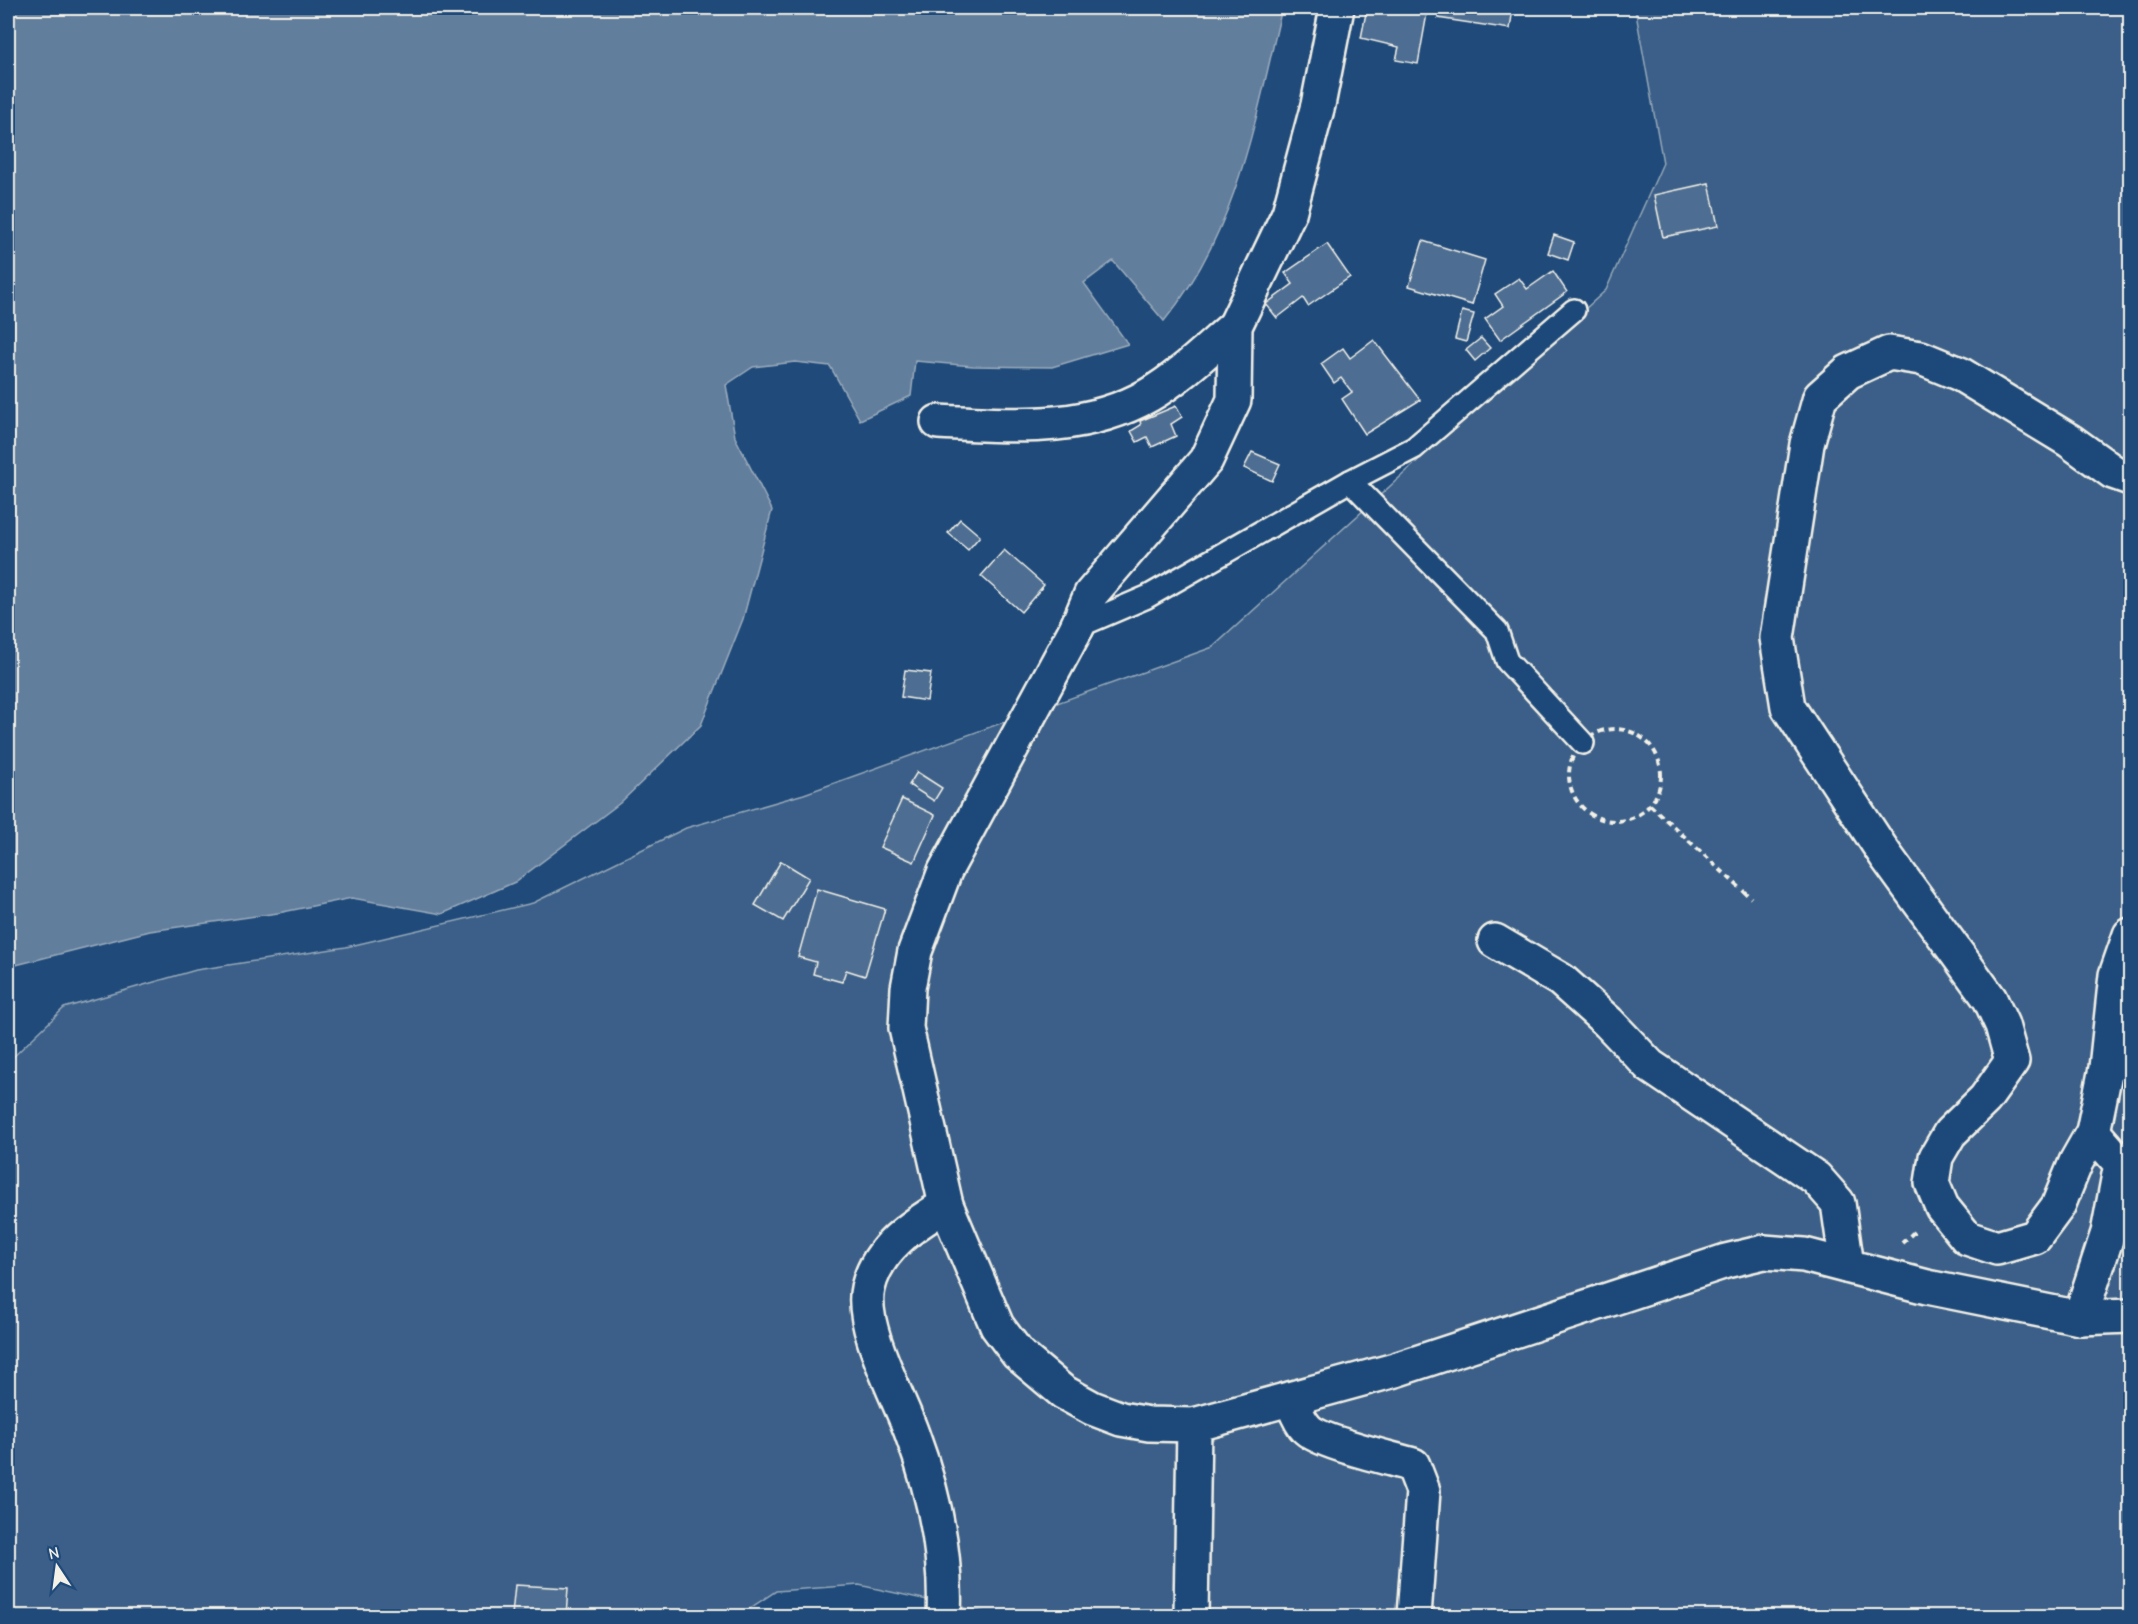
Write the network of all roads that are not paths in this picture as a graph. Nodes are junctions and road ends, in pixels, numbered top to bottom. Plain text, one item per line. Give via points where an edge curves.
1 (1337, 8) edge
2 (1575, 310) dead end
3 (1235, 326) junction
4 (938, 422) dead end
5 (2130, 478) edge
6 (1350, 481) junction
7 (1077, 627) junction
8 (1583, 742) road end
9 (2130, 935) edge
10 (1495, 941) dead end
11 (2093, 1132) junction
12 (946, 1205) junction
13 (1859, 1268) junction
14 (2130, 1316) edge
15 (2080, 1318) junction
16 (1291, 1399) junction
17 (1194, 1425) junction
18 (944, 1617) edge
19 (1191, 1617) edge
20 (1414, 1617) edge

1 - 3 street via 1318,105 1289,213
2 - 6 lane via 1414,448
3 - 4 street via 1148,396 1090,420 1039,426
3 - 7 street via 1234,400 1206,460 1091,594
5 - 11 street via 2113,472 1960,374 1922,358 1888,353 1848,372 1820,397 1807,444 1777,638 1788,707 1886,856 1990,999 2002,1025 2012,1061 1986,1099 1950,1133 1936,1157 1932,1183 1942,1207 1967,1238 1997,1248 2035,1237 2058,1206
6 - 7 lane via 1148,597
6 - 8 lane via 1497,631 1507,661
7 - 12 street via 945,871 915,951 906,1028
9 - 11 street via 2116,975 2106,1068
10 - 13 street via 1561,980 1650,1066 1816,1178 1838,1203
11 - 15 street via 2121,1164 2108,1233
12 - 17 street via 997,1326 1039,1373 1063,1392 1121,1419
12 - 18 street via 910,1227 878,1260 866,1307 937,1515 945,1585
13 - 15 street via 1927,1287
13 - 16 street via 1804,1255 1755,1254 1395,1370
14 - 15 street
16 - 17 street
16 - 20 street via 1306,1429 1325,1441 1413,1465 1423,1491
17 - 19 street

